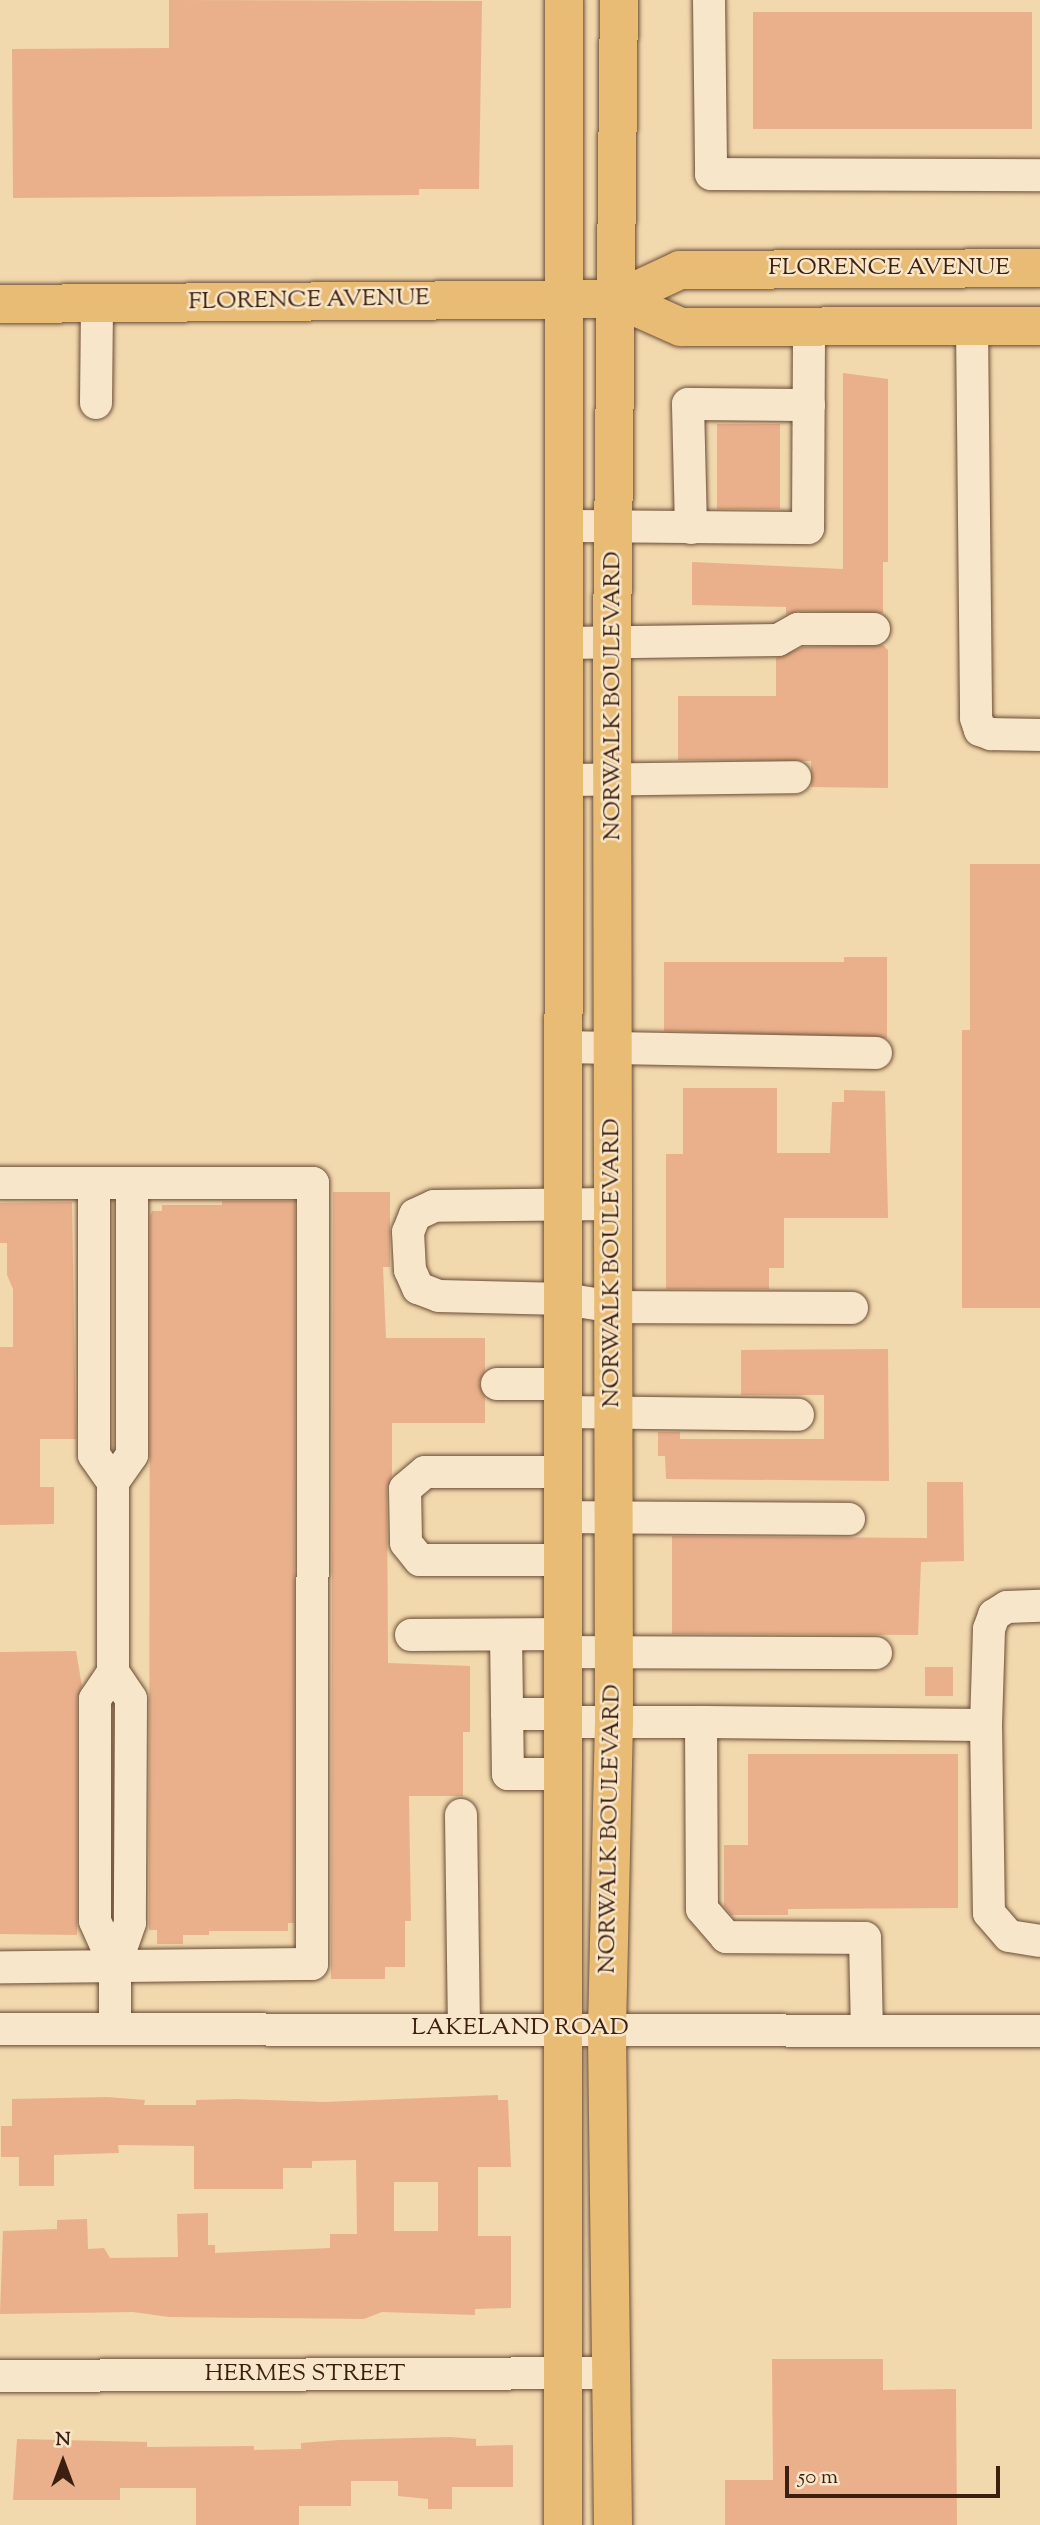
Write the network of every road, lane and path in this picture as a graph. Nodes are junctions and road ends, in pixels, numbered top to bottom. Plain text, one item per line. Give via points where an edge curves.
1 (564, 0) edge
2 (619, 0) edge
3 (709, 0) edge
4 (1040, 175) edge
5 (1040, 268) edge
6 (565, 298) junction
7 (618, 299) junction
8 (97, 303) junction
9 (0, 304) edge
10 (972, 326) junction
11 (1040, 326) edge
12 (809, 327) junction
13 (96, 402) dead end
14 (809, 405) junction
15 (565, 526) junction
16 (614, 528) junction
17 (691, 528) junction
18 (874, 629) dead end
19 (612, 642) junction
20 (565, 643) junction
21 (1040, 735) edge
22 (795, 777) dead end
23 (565, 780) junction
24 (612, 780) junction
25 (565, 1047) junction
26 (613, 1050) junction
27 (876, 1053) dead end
28 (0, 1183) edge
29 (94, 1183) junction
30 (132, 1183) junction
31 (565, 1204) junction
32 (613, 1204) junction
33 (564, 1299) junction
34 (614, 1307) junction
35 (852, 1308) dead end
36 (497, 1384) dead end
37 (564, 1398) junction
38 (614, 1415) junction
39 (797, 1415) dead end
40 (564, 1472) junction
41 (113, 1482) junction
42 (564, 1517) junction
43 (849, 1519) dead end
44 (614, 1520) junction
45 (564, 1560) junction
46 (1040, 1606) edge
47 (411, 1635) dead end
48 (506, 1635) junction
49 (564, 1643) junction
50 (614, 1650) junction
51 (876, 1653) dead end
52 (507, 1714) junction
53 (564, 1718) junction
54 (614, 1721) junction
55 (701, 1723) junction
56 (986, 1725) junction
57 (564, 1774) junction
58 (461, 1815) dead end
59 (1040, 1941) edge
60 (115, 1966) junction
61 (0, 1967) edge
62 (115, 2028) junction
63 (464, 2028) junction
64 (561, 2028) junction
65 (0, 2029) edge
66 (607, 2029) junction
67 (867, 2031) junction
68 (1040, 2031) edge
69 (611, 2373) junction
70 (563, 2374) junction
71 (0, 2376) edge
72 (563, 2525) edge
73 (613, 2525) edge

1 - 6 main road, NORWALK BOULEVARD
2 - 7 main road, NORWALK BOULEVARD
3 - 4 street via 711,174
5 - 7 main road, FLORENCE AVENUE via 680,270
6 - 7 main road, FLORENCE AVENUE
6 - 8 main road, FLORENCE AVENUE
6 - 15 main road, NORWALK BOULEVARD
7 - 12 main road, FLORENCE AVENUE via 681,327
7 - 16 main road, NORWALK BOULEVARD
8 - 9 main road, FLORENCE AVENUE
8 - 13 street
10 - 11 main road, FLORENCE AVENUE
10 - 12 main road, FLORENCE AVENUE
10 - 21 street via 976,718 980,730 991,734
12 - 14 street
14 - 17 street via 808,528
14 - 17 street via 688,404
15 - 16 street
15 - 20 main road, NORWALK BOULEVARD
16 - 17 street
16 - 19 main road, NORWALK BOULEVARD
18 - 19 street via 797,629 778,640
19 - 20 street
19 - 24 main road, NORWALK BOULEVARD
20 - 23 main road, NORWALK BOULEVARD
22 - 24 street
23 - 24 street
23 - 25 main road, NORWALK BOULEVARD
24 - 26 main road, NORWALK BOULEVARD
25 - 26 street
25 - 31 main road, NORWALK BOULEVARD
26 - 27 street
26 - 32 main road, NORWALK BOULEVARD
28 - 29 street
29 - 30 street
29 - 41 street via 94,1455
30 - 41 street via 132,1455
30 - 60 street via 313,1183 312,1964
31 - 32 street
31 - 33 main road, NORWALK BOULEVARD
31 - 33 street via 434,1206 415,1215 408,1232 410,1270 418,1288 439,1296
32 - 34 main road, NORWALK BOULEVARD
33 - 34 street
33 - 37 main road, NORWALK BOULEVARD
34 - 35 street
34 - 38 main road, NORWALK BOULEVARD
36 - 37 street
37 - 38 street
37 - 40 main road, NORWALK BOULEVARD
38 - 39 street
38 - 44 main road, NORWALK BOULEVARD
40 - 42 main road, NORWALK BOULEVARD
40 - 45 street via 425,1472 405,1489 406,1543 421,1560
41 - 60 street via 113,1672 131,1699 130,1923
42 - 44 street
42 - 45 main road, NORWALK BOULEVARD
43 - 44 street
44 - 50 main road, NORWALK BOULEVARD
45 - 49 main road, NORWALK BOULEVARD
46 - 56 street via 1007,1607 994,1615 989,1629
47 - 48 street
48 - 49 street
48 - 52 street
49 - 50 street
49 - 53 main road, NORWALK BOULEVARD
50 - 51 street
50 - 54 main road, NORWALK BOULEVARD
52 - 53 street
52 - 57 street via 508,1774
53 - 54 street
53 - 57 main road, NORWALK BOULEVARD
54 - 55 street
54 - 66 main road, NORWALK BOULEVARD
55 - 56 street
55 - 67 street via 702,1909 726,1937 865,1938
56 - 59 street via 989,1913 1009,1937
57 - 64 main road, NORWALK BOULEVARD
58 - 63 street
60 - 61 street
60 - 62 street
62 - 63 street, LAKELAND ROAD
62 - 65 street, LAKELAND ROAD
63 - 64 street, LAKELAND ROAD
64 - 66 street, LAKELAND ROAD
64 - 70 main road, NORWALK BOULEVARD
66 - 67 street, LAKELAND ROAD
66 - 69 main road, NORWALK BOULEVARD
67 - 68 street, LAKELAND ROAD
69 - 70 street, HERMES STREET
69 - 73 main road, NORWALK BOULEVARD
70 - 71 street, HERMES STREET
70 - 72 main road, NORWALK BOULEVARD

